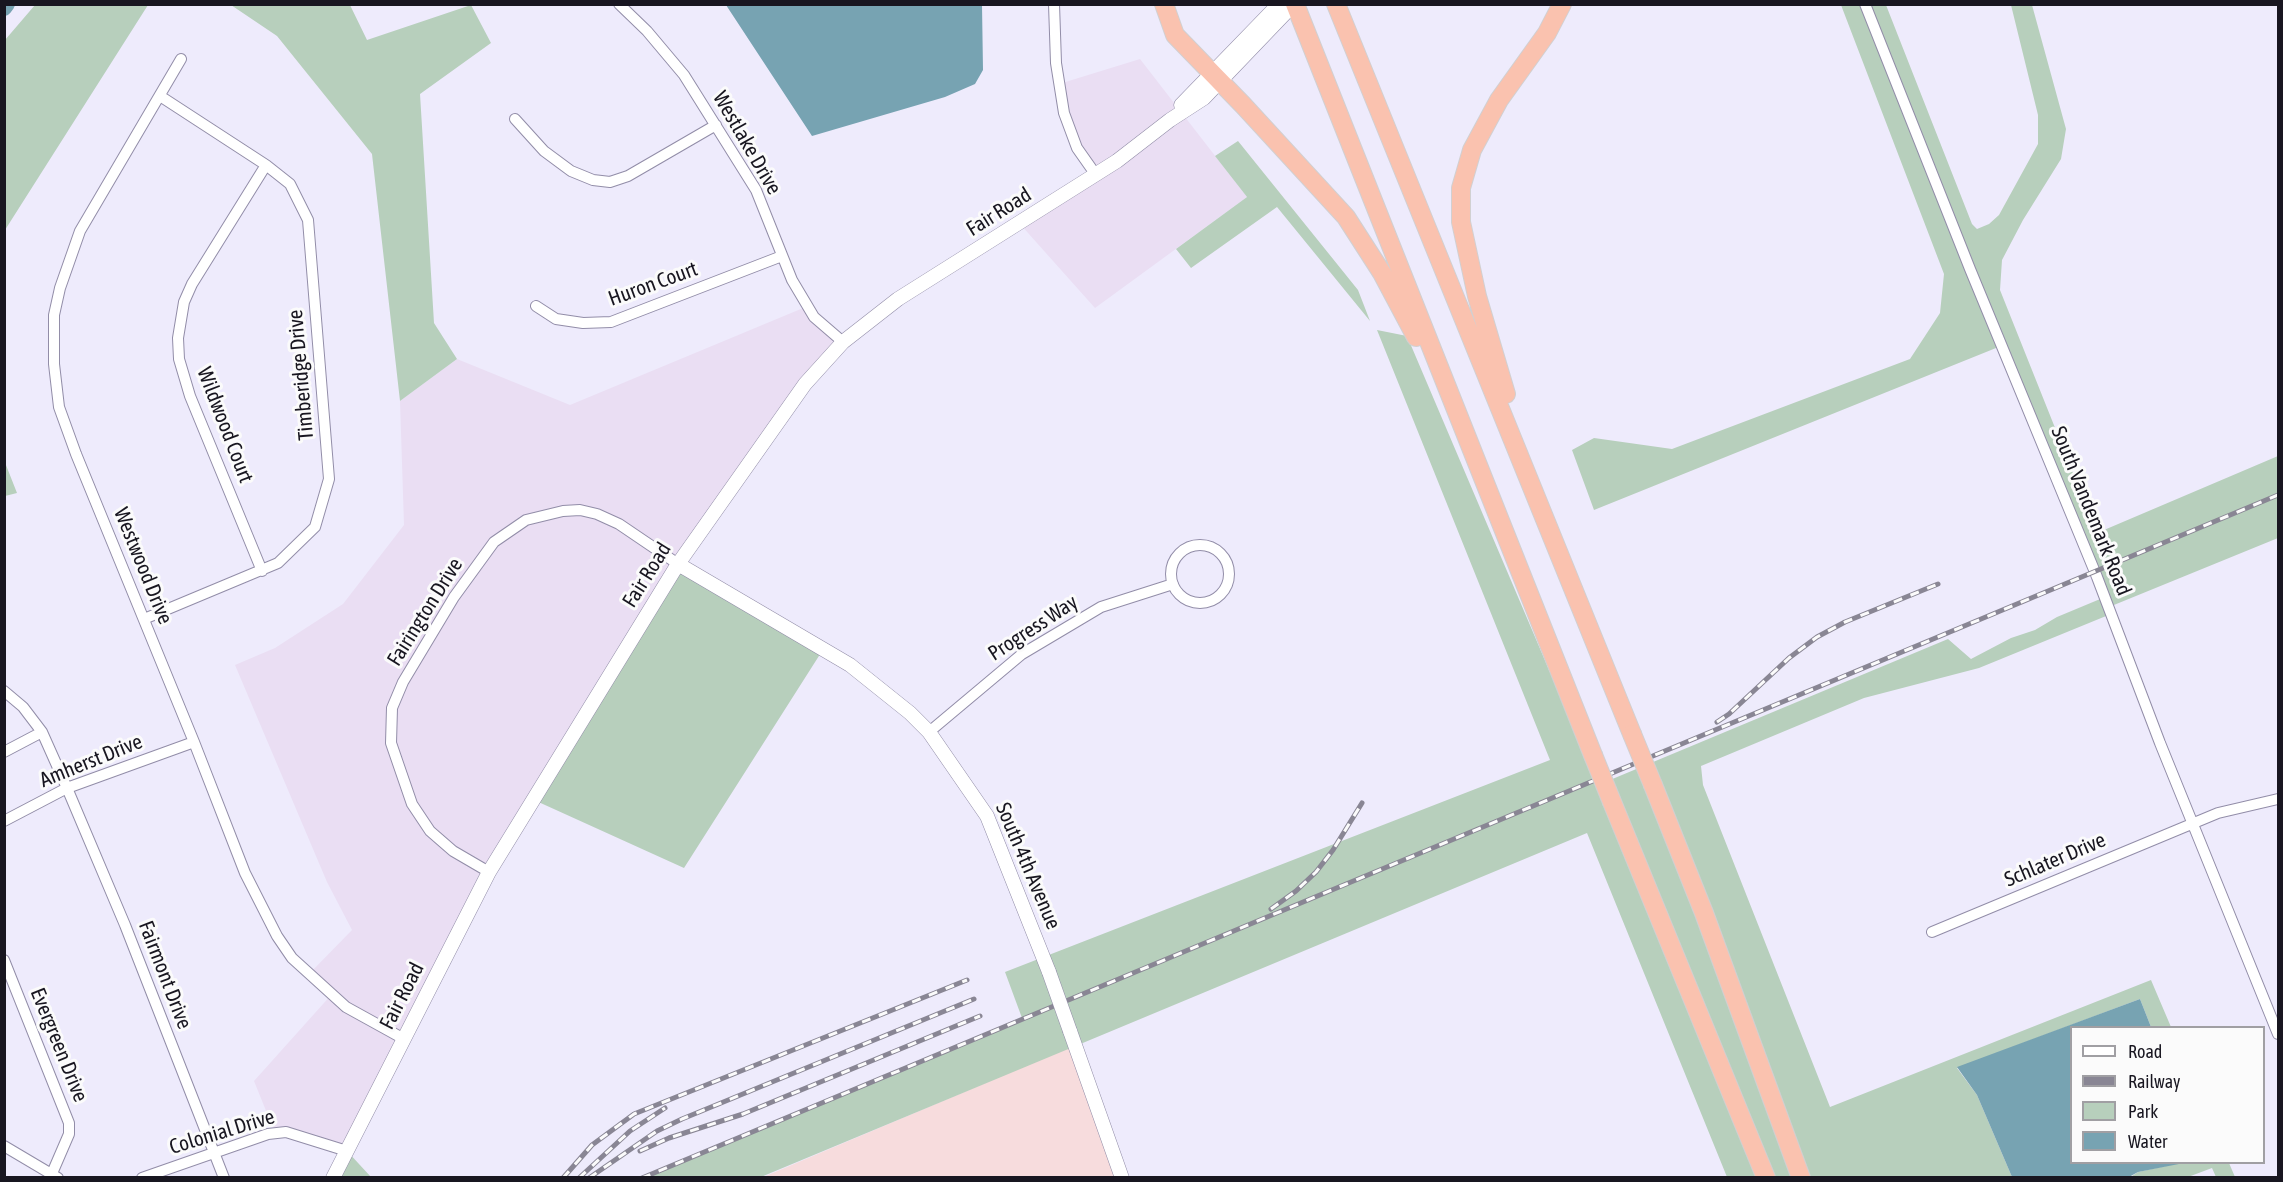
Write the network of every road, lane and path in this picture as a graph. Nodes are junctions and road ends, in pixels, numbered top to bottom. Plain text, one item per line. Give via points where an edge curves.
1 (619, 4) edge
2 (1054, 4) edge
3 (1164, 4) edge
4 (1295, 4) edge
5 (1336, 4) edge
6 (1562, 4) edge
7 (1865, 4) edge
8 (1275, 14) edge
9 (181, 59) dead end
10 (1216, 78) junction
11 (159, 96) junction
12 (515, 119) dead end
13 (716, 125) junction
14 (266, 165) junction
15 (1096, 175) junction
16 (782, 256) junction
17 (536, 306) dead end
18 (843, 342) junction
19 (1497, 513) junction
20 (1551, 533) junction
21 (678, 564) junction
22 (262, 571) junction
23 (1173, 584) junction
24 (144, 619) junction
25 (4, 691) edge
26 (42, 732) junction
27 (929, 732) junction
28 (194, 742) junction
29 (4, 752) edge
30 (67, 788) junction
31 (2278, 799) edge
32 (4, 821) edge
33 (2193, 824) junction
34 (489, 872) junction
35 (1932, 932) dead end
36 (4, 960) edge
37 (2278, 1034) edge
38 (404, 1039) junction
39 (4, 1146) edge
40 (347, 1151) junction
41 (214, 1152) junction
42 (53, 1176) edge
43 (142, 1178) edge
44 (224, 1178) edge
45 (333, 1178) edge
46 (1122, 1178) edge
47 (1766, 1178) edge
48 (1801, 1178) edge

1 - 13 street, Westlake Drive via 684,75
2 - 15 street via 1056,63 1064,113 1077,148
3 - 10 highway via 1175,35
4 - 8 main road, Fair Road
4 - 19 highway
5 - 20 highway
6 - 20 highway via 1548,33 1488,120 1472,150 1461,188 1461,222 1477,296
7 - 33 street, South Vandemark Road
8 - 10 main road, Fair Road
9 - 11 street, Westwood Drive
10 - 15 main road, Fair Road via 1154,132
10 - 19 highway via 1346,217 1422,347
11 - 14 street, Timberidge Drive
11 - 24 street, Westwood Drive via 80,231 54,315 59,407
12 - 13 street via 544,151 571,171 610,182 628,176
13 - 16 street, Westlake Drive via 756,190
14 - 22 street, Wildwood Court via 192,284 184,302 178,338 179,359 190,396
14 - 22 street, Timberidge Drive via 290,184 308,220 329,479 315,527 278,563
15 - 18 main road, Fair Road via 898,300
16 - 17 street, Huron Court via 611,322 556,319
16 - 18 street, Westlake Drive via 814,316
18 - 21 main road, Fair Road via 805,384
19 - 47 highway, bridge
20 - 48 highway, bridge via 1704,913
21 - 27 main road, South 4th Avenue via 850,665
21 - 34 main road, Fair Road
21 - 34 street, Fairington Drive via 619,524 580,510 563,511 526,520 494,542 454,597 403,682 392,708 391,743 412,804 430,831 453,851
22 - 24 street, Timberidge Drive
23 - 23 street via 1185,599 1203,603 1213,600 1228,585 1228,564 1216,549 1188,547 1173,563
23 - 27 street, Progress Way via 1101,607 1022,654
24 - 28 street, Westwood Drive
25 - 26 street, Fairmont Drive via 23,707
26 - 29 street
26 - 30 street, Fairmont Drive
27 - 46 main road, South 4th Avenue, bridge via 987,816 1049,972
28 - 30 street, Amherst Drive
28 - 38 street, Westwood Drive via 245,873 292,958 346,1007
30 - 32 street, Amherst Drive
30 - 41 street, Fairmont Drive
31 - 33 street, Schlater Drive via 2218,813
33 - 35 street, Schlater Drive
33 - 37 street, South Vandemark Road
34 - 38 main road, Fair Road
36 - 42 street, Evergreen Drive via 69,1123 69,1134
38 - 40 main road, Fair Road
39 - 42 street
40 - 41 street, Colonial Drive via 286,1132
40 - 45 main road, Fair Road
41 - 43 street, Colonial Drive
41 - 44 street, Fairmont Drive

